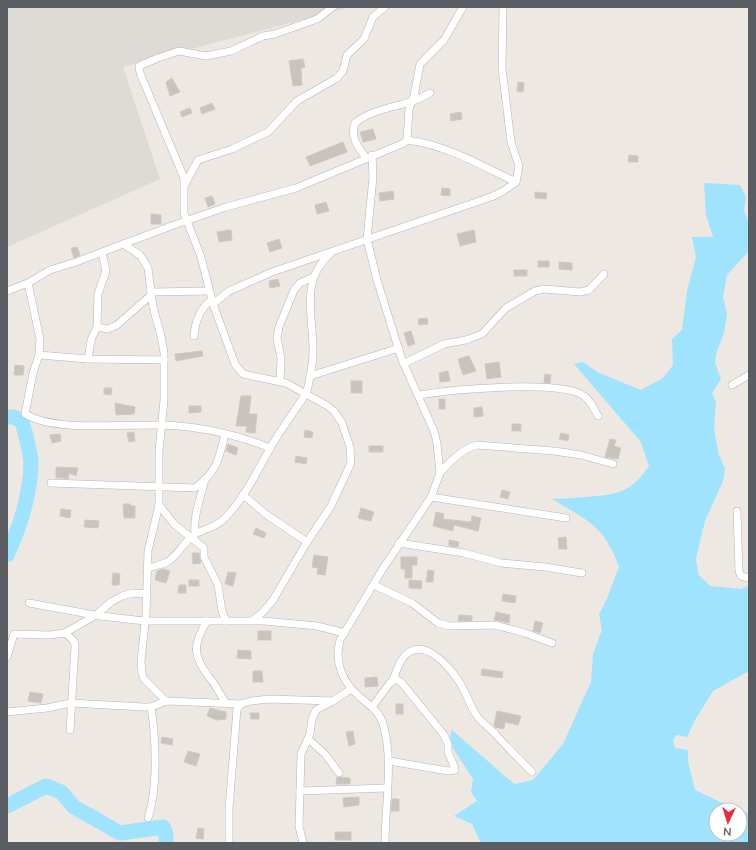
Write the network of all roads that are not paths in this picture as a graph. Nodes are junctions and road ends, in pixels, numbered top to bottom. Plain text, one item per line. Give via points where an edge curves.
1 (333, 7) edge
2 (385, 7) edge
3 (463, 7) edge
4 (503, 7) edge
5 (430, 93) dead end
6 (412, 103) junction
7 (407, 140) junction
8 (369, 157) junction
9 (516, 182) junction
10 (185, 184) junction
11 (186, 221) junction
12 (367, 239) junction
13 (124, 244) junction
14 (102, 252) junction
15 (334, 252) junction
16 (604, 274) dead end
17 (313, 277) junction
18 (28, 283) junction
19 (210, 291) junction
20 (8, 292) edge
21 (151, 293) junction
22 (212, 302) junction
23 (97, 327) junction
24 (194, 336) dead end
25 (398, 348) junction
26 (39, 355) junction
27 (88, 359) junction
28 (164, 360) junction
29 (405, 363) junction
30 (749, 375) edge
31 (310, 376) junction
32 (280, 381) junction
33 (732, 385) dead end
34 (305, 394) junction
35 (419, 395) junction
36 (598, 416) dead end
37 (162, 425) junction
38 (225, 434) junction
39 (270, 448) junction
40 (613, 464) dead end
41 (440, 473) junction
42 (206, 479) junction
43 (50, 483) dead end
44 (159, 487) junction
45 (243, 495) junction
46 (431, 497) junction
47 (159, 505) junction
48 (737, 511) dead end
49 (566, 518) dead end
50 (193, 536) junction
51 (307, 542) junction
52 (399, 544) junction
53 (147, 569) junction
54 (582, 573) dead end
55 (749, 578) edge
56 (374, 585) junction
57 (147, 594) junction
58 (29, 603) dead end
59 (96, 615) junction
60 (252, 620) junction
61 (145, 621) junction
62 (207, 621) junction
63 (226, 621) junction
64 (65, 633) junction
65 (345, 633) junction
66 (552, 643) dead end
67 (7, 657) edge
68 (394, 680) junction
69 (351, 689) junction
70 (333, 700) junction
71 (166, 701) junction
72 (71, 703) junction
73 (226, 703) junction
74 (241, 704) junction
75 (151, 707) junction
76 (372, 707) junction
77 (7, 712) edge
78 (70, 730) dead end
79 (308, 738) junction
80 (389, 761) junction
81 (532, 772) dead end
82 (339, 773) dead end
83 (387, 788) junction
84 (300, 791) junction
85 (148, 818) dead end
86 (229, 843) edge
87 (303, 843) edge
88 (385, 843) edge

1 - 10 street via 317,19 263,36 231,51 201,56 180,51 139,66
2 - 10 street via 373,17 364,39 347,55 340,75 297,100 268,132 232,149 198,160
3 - 6 street via 444,40 420,64
4 - 9 street via 502,68 511,142 519,166
5 - 6 street
6 - 7 street
6 - 8 street via 396,104 355,123 353,137
7 - 8 street
7 - 9 street via 454,152
8 - 11 street via 296,188
8 - 12 street via 373,164
9 - 12 street via 491,197
10 - 11 street via 183,207
11 - 13 street
11 - 19 street
12 - 15 street
12 - 25 street via 376,280
13 - 14 street
13 - 21 street via 145,262
14 - 18 street via 50,270
14 - 23 street via 106,271 98,294
15 - 17 street via 324,260
15 - 22 street via 259,277
16 - 29 street via 589,290 535,291 506,308 482,334 471,339 444,344
17 - 31 street via 310,286 313,348
17 - 32 street via 300,283 294,290 279,326 277,338 281,359
18 - 20 street
18 - 26 street via 40,339
19 - 21 street
19 - 22 street
21 - 23 street via 117,325 108,328
21 - 28 street
22 - 24 street via 207,303 199,317
22 - 32 street via 235,364 243,374
23 - 27 street via 91,340
25 - 29 street
25 - 31 street
26 - 27 street
26 - 37 street via 25,414 34,420 70,424
27 - 28 street
28 - 37 street
29 - 35 street
30 - 33 street
31 - 34 street
32 - 34 street
34 - 39 street
34 - 51 street via 334,411 342,423 352,456 350,468 334,500
35 - 36 street via 516,386 559,389 584,396
35 - 41 street via 437,443
37 - 38 street via 199,428
37 - 44 street
38 - 39 street
38 - 42 street via 218,462
39 - 45 street
40 - 41 street via 554,451 477,445 464,451
41 - 46 street
42 - 44 street via 190,489
42 - 50 street
43 - 44 street
44 - 47 street
45 - 50 street via 224,519 212,528
45 - 51 street
46 - 49 street
46 - 52 street
47 - 50 street via 174,524
47 - 53 street via 148,550
48 - 55 street via 739,571 741,576
50 - 53 street via 168,562
50 - 63 street via 204,548 204,556 218,585
51 - 60 street via 273,600
52 - 54 street via 464,553 501,563
52 - 56 street
53 - 57 street
56 - 65 street
56 - 66 street via 412,603 438,623 449,626 495,625
57 - 59 street via 133,593 122,596
57 - 61 street
58 - 59 street
59 - 61 street
59 - 64 street
60 - 63 street
60 - 65 street via 297,623
61 - 62 street
61 - 71 street via 142,674 149,686
62 - 63 street
62 - 73 street via 197,645 198,660
64 - 67 street via 14,634
64 - 72 street via 74,641 75,646
65 - 69 street via 337,650 338,660
68 - 76 street
68 - 80 street via 405,686 440,729 456,768 448,771
68 - 81 street via 402,659 407,654 414,650 431,652 459,681 476,715
69 - 70 street
69 - 76 street
70 - 74 street via 269,699
70 - 79 street via 316,710
71 - 73 street
71 - 75 street
72 - 75 street
72 - 77 street
72 - 78 street
73 - 74 street
74 - 86 street via 236,716 228,820
75 - 85 street via 154,776
76 - 80 street via 383,724
79 - 82 street via 325,754
79 - 84 street via 301,754
80 - 83 street
83 - 84 street
83 - 88 street
84 - 87 street via 300,831

